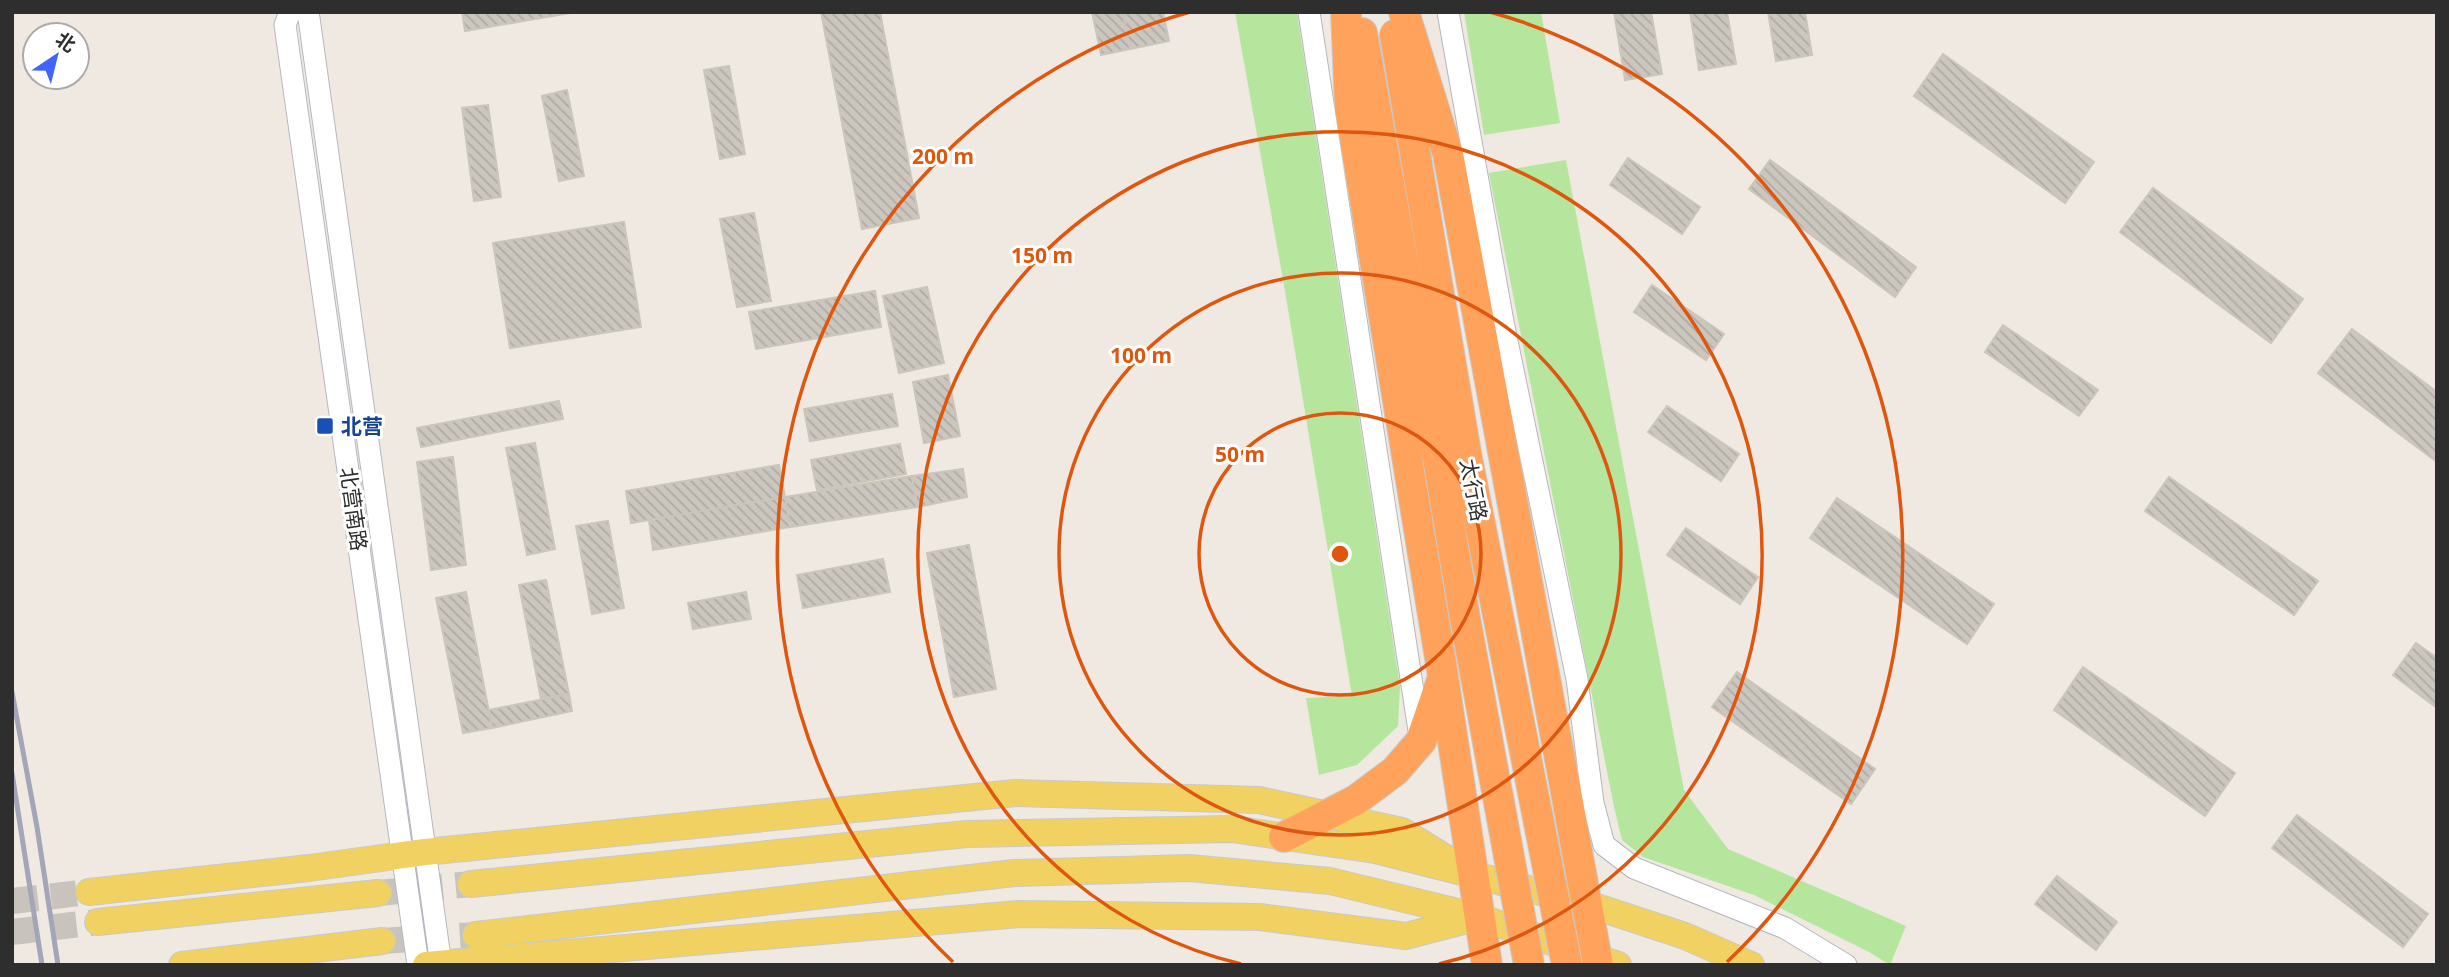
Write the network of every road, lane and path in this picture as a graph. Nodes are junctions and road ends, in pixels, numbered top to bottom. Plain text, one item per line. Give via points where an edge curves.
1 (290, 12) edge
2 (306, 12) edge
3 (1309, 12) edge
4 (1346, 12) edge
5 (1359, 12) edge
6 (1391, 12) edge
7 (1404, 12) edge
8 (1448, 12) edge
9 (1452, 455) junction
10 (1443, 676) junction
11 (1421, 741) junction
12 (1329, 815) junction
13 (1284, 837) junction
14 (414, 854) junction
15 (1473, 874) junction
16 (471, 884) tunnel mouth
17 (89, 892) tunnel mouth
18 (378, 893) tunnel mouth
19 (1588, 904) junction
20 (1479, 917) junction
21 (98, 922) tunnel mouth
22 (476, 935) tunnel mouth
23 (383, 941) tunnel mouth
24 (1604, 962) edge
25 (432, 964) edge
26 (182, 965) edge
27 (1487, 965) edge
28 (1529, 965) edge
29 (1567, 965) edge
30 (1751, 965) edge
31 (1846, 965) edge

1 - 14 street, 北营南路 via 285,25
2 - 14 street, 北营南路
3 - 11 street
4 - 10 highway via 1350,108
5 - 9 highway, 太行路
6 - 9 highway, 太行路
7 - 19 highway via 1448,155
8 - 31 street via 1503,322 1577,679 1593,803 1604,845 1634,868 1784,928
9 - 28 highway, 太行路, bridge via 1465,618
9 - 29 highway, 太行路, bridge
10 - 11 highway
10 - 15 highway
11 - 12 highway via 1395,771
12 - 13 highway
12 - 14 main road via 1259,800 1015,793
12 - 15 main road via 1402,831
13 - 15 main road via 1375,850
13 - 16 main road via 1232,829 967,834
14 - 17 main road
14 - 25 street, 北营南路
15 - 19 main road
15 - 20 highway
18 - 21 main road
19 - 24 highway
19 - 30 main road via 1685,936
20 - 22 main road via 1331,881 1189,868 1014,873
20 - 24 main road
20 - 25 main road via 1406,936 1260,917 1019,914
20 - 27 highway
23 - 26 main road

